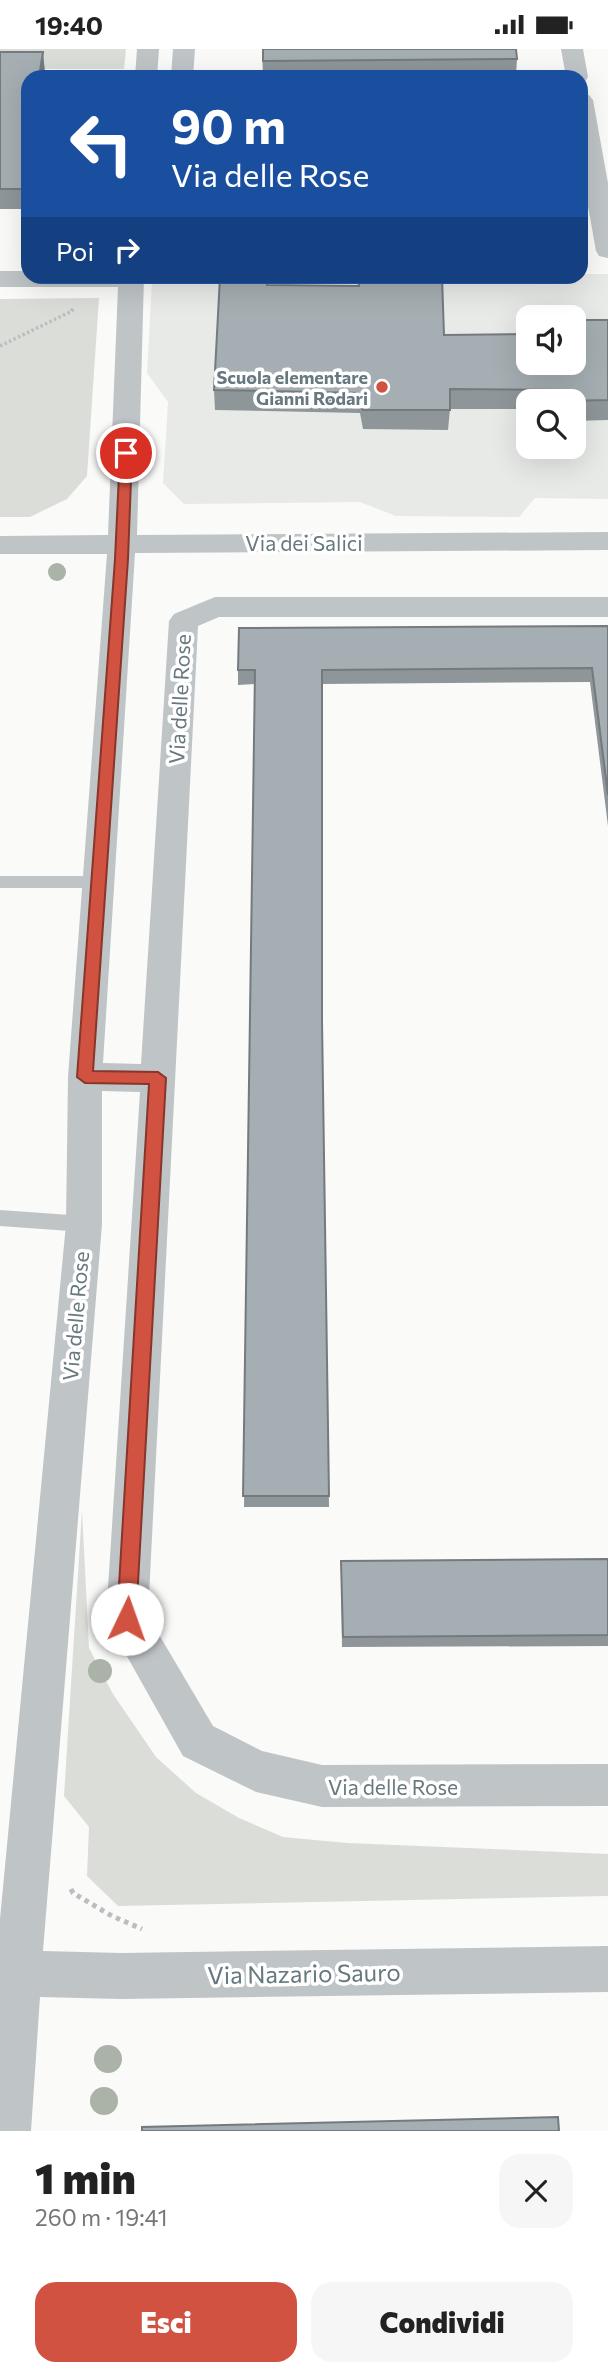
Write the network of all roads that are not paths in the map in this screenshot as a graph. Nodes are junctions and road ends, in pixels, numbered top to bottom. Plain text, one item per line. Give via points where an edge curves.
1 (148, 49) edge
2 (184, 49) edge
3 (572, 49) edge
4 (146, 70) edge
5 (182, 70) edge
6 (576, 70) edge
7 (588, 139) edge
8 (608, 251) edge
9 (0, 279) edge
10 (21, 279) edge
11 (131, 284) edge
12 (608, 541) edge
13 (122, 544) junction
14 (0, 545) edge
15 (608, 607) edge
16 (0, 881) edge
17 (100, 882) junction
18 (85, 1077) junction
19 (158, 1078) junction
20 (0, 1218) edge
21 (84, 1224) junction
22 (608, 1785) edge
23 (608, 1969) edge
24 (10, 1973) edge
25 (7, 2131) edge

1 - 4 street
2 - 5 street
3 - 6 street
7 - 8 street
9 - 10 street
11 - 13 street, Via delle Rose
12 - 13 street, Via dei Salici
13 - 14 street, Via dei Salici
13 - 17 street, Via delle Rose
15 - 19 street, Via delle Rose via 215,607 184,621
16 - 17 lane
17 - 18 street, Via delle Rose
18 - 19 street
18 - 21 street, Via delle Rose
19 - 22 street, Via delle Rose via 127,1619 198,1741 256,1771 321,1786
20 - 21 lane
21 - 24 street, Via delle Rose via 26,1856
23 - 24 street, Via Nazario Sauro via 121,1976
24 - 25 street, Via delle Rose

